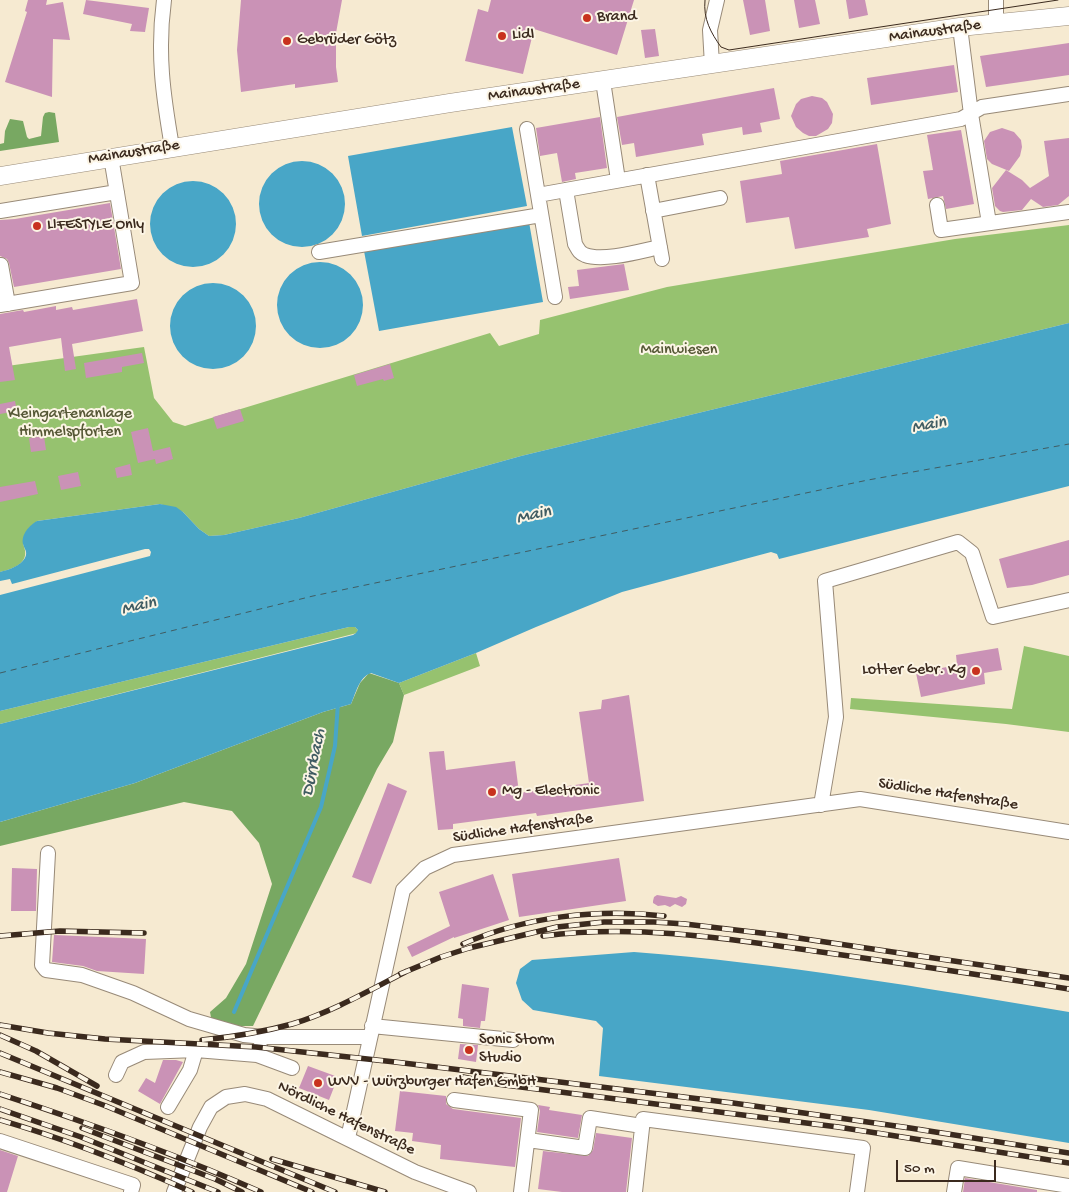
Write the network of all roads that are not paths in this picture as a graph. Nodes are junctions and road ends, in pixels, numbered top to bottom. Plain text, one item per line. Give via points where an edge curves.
1 (164, 0) edge
2 (717, 0) edge
3 (996, 0) edge
4 (1069, 16) edge
5 (996, 24) junction
6 (960, 27) junction
7 (712, 65) junction
8 (603, 81) junction
9 (1069, 94) edge
10 (971, 114) junction
11 (527, 129) dead end
12 (172, 147) junction
13 (111, 157) junction
14 (647, 175) junction
15 (0, 176) edge
16 (618, 180) junction
17 (566, 190) junction
18 (117, 192) junction
19 (538, 195) junction
20 (720, 198) dead end
21 (937, 205) dead end
22 (0, 211) edge
23 (653, 211) junction
24 (1069, 212) edge
25 (541, 215) junction
26 (989, 224) junction
27 (319, 252) dead end
28 (1, 265) edge
29 (555, 298) dead end
30 (4, 304) edge
31 (1069, 600) edge
32 (820, 805) junction
33 (1069, 832) edge
34 (48, 853) dead end
35 (370, 1031) junction
36 (264, 1037) junction
37 (513, 1040) dead end
38 (196, 1050) junction
39 (257, 1055) junction
40 (292, 1068) dead end
41 (116, 1075) dead end
42 (454, 1100) dead end
43 (168, 1108) dead end
44 (642, 1126) junction
45 (348, 1138) junction
46 (528, 1140) junction
47 (0, 1141) edge
48 (1069, 1186) edge
49 (131, 1192) edge
50 (174, 1192) edge
51 (469, 1192) edge
52 (521, 1192) edge
53 (635, 1192) edge
54 (857, 1192) edge
55 (954, 1192) edge

1 - 12 street via 160,56
2 - 7 street via 710,30
3 - 5 street
4 - 5 main road, Mainaustraße
5 - 6 main road, Mainaustraße
6 - 7 main road, Mainaustraße
6 - 10 street
7 - 8 main road, Mainaustraße
8 - 12 main road, Mainaustraße
8 - 16 street
9 - 10 street via 982,107
10 - 14 street via 962,119
10 - 26 street
11 - 19 street
12 - 13 main road, Mainaustraße
13 - 15 main road, Mainaustraße
13 - 18 street
14 - 16 street
14 - 23 street
16 - 17 street
17 - 19 street
17 - 23 street via 575,244 583,255 661,253
18 - 22 street
18 - 30 street via 132,283
19 - 25 street
20 - 23 street
21 - 26 street via 941,230
24 - 26 street
25 - 27 street
25 - 29 street
28 - 30 street
31 - 32 street via 993,617 972,553 958,542 825,581 836,717
32 - 33 street, Südliche Hafenstraße via 860,799
32 - 35 street, Südliche Hafenstraße via 453,855 424,868 403,890
34 - 36 street via 42,966 46,970 82,975 133,993 189,1019 244,1035
35 - 36 street
35 - 37 street
35 - 45 street, Südliche Hafenstraße
36 - 39 street
38 - 39 street
38 - 41 street via 144,1052 122,1062
38 - 43 street via 190,1070
39 - 40 street
42 - 46 street via 531,1110
44 - 46 street via 590,1118 585,1148
44 - 53 street
44 - 54 street via 642,1120 863,1148
45 - 50 street, Nördliche Hafenstraße via 267,1099 245,1094 226,1097 211,1107
45 - 51 street, Nördliche Hafenstraße via 415,1172
46 - 52 street
47 - 49 street via 133,1185
48 - 55 street via 958,1168

